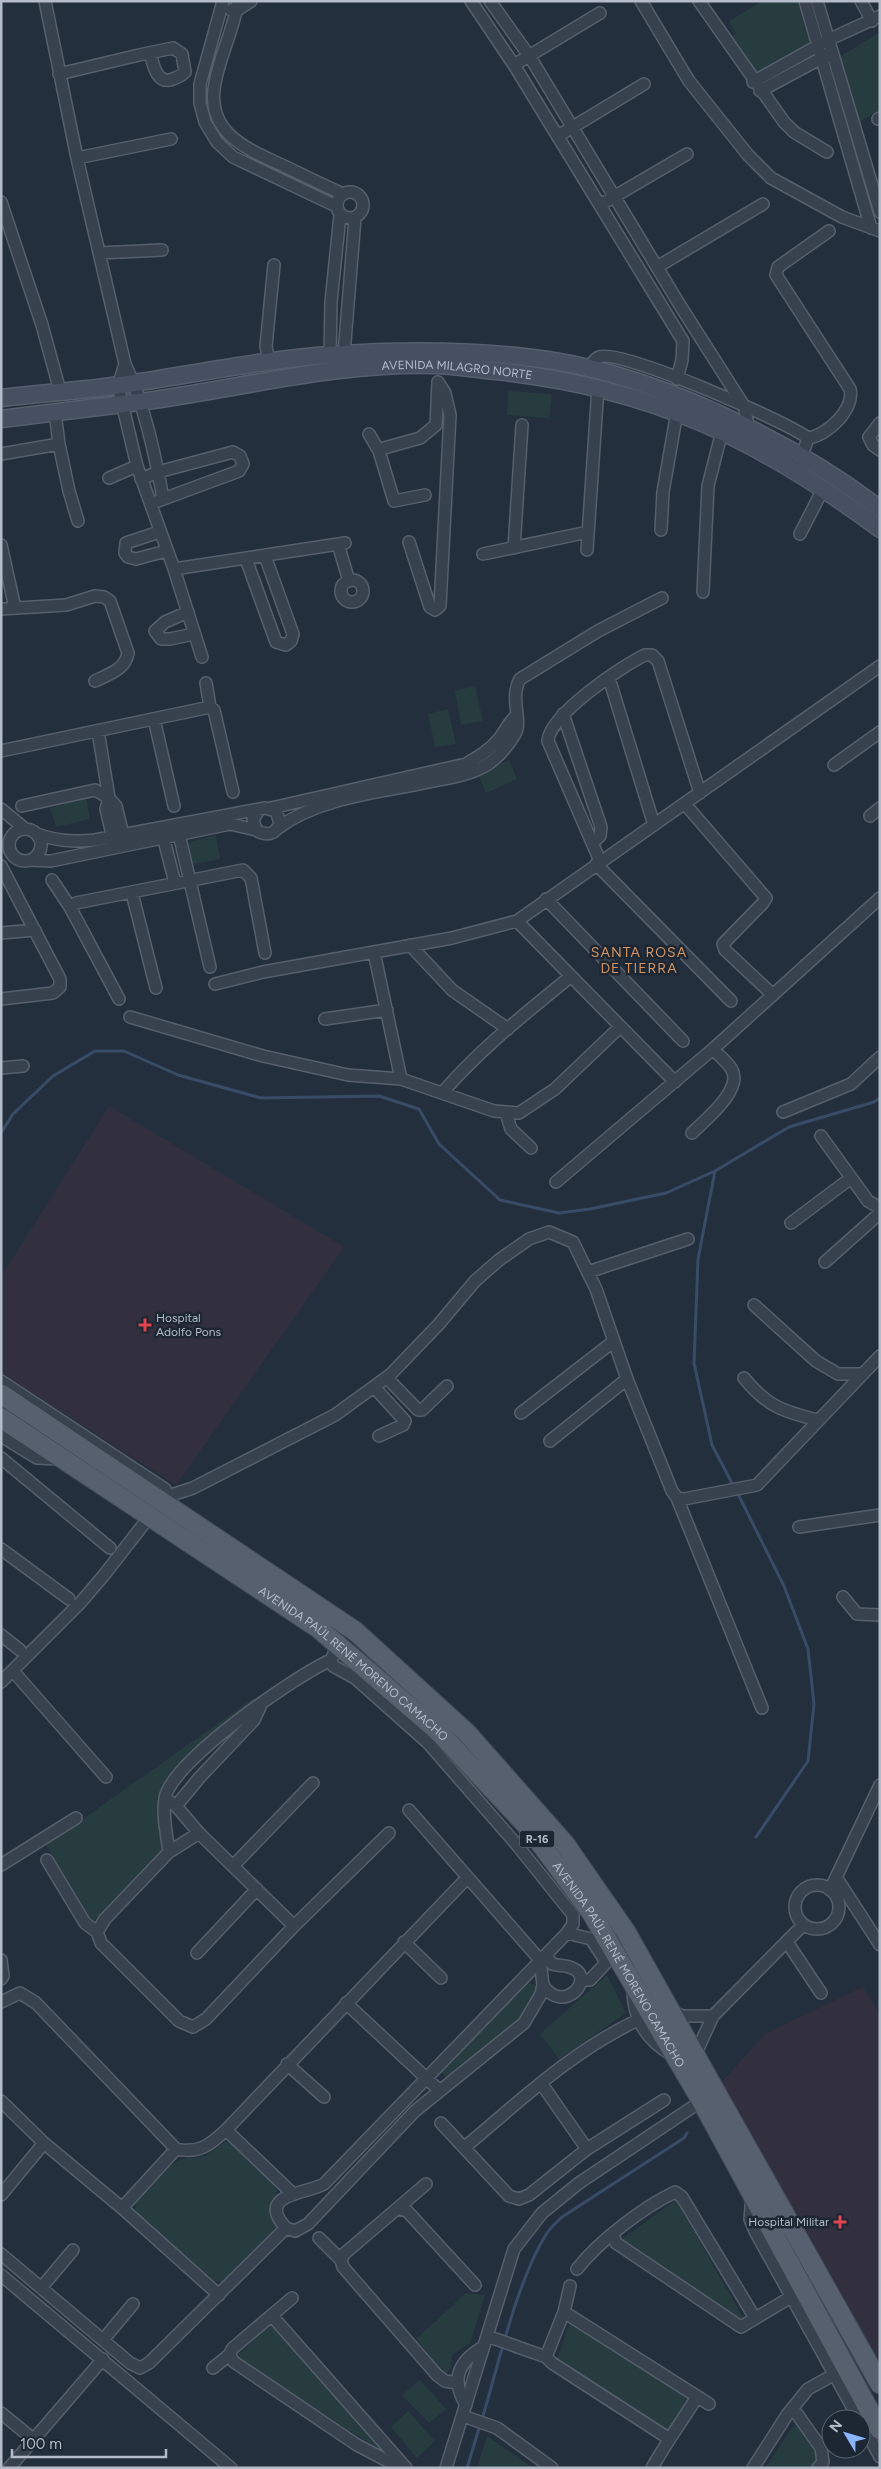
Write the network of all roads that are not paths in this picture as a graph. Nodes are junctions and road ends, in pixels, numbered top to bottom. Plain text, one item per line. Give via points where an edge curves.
1 (45, 1) edge
2 (251, 1) edge
3 (471, 1) edge
4 (490, 1) edge
5 (641, 1) edge
6 (699, 1) edge
7 (804, 1) edge
8 (816, 1) edge
9 (861, 1) edge
10 (223, 5) edge
11 (237, 6) edge
12 (600, 14) dead end
13 (876, 19) edge
14 (823, 43) junction
15 (150, 53) dead end
16 (827, 55) junction
17 (530, 56) junction
18 (514, 64) junction
19 (59, 74) junction
20 (644, 84) dead end
21 (757, 86) junction
22 (573, 127) junction
23 (558, 136) junction
24 (171, 139) dead end
25 (827, 152) dead end
26 (687, 154) dead end
27 (77, 158) junction
28 (343, 194) junction
29 (615, 197) junction
30 (1, 202) edge
31 (763, 204) dead end
32 (600, 205) junction
33 (338, 210) junction
34 (880, 212) edge
35 (867, 213) junction
36 (3, 215) edge
37 (355, 218) junction
38 (875, 230) edge
39 (829, 231) dead end
40 (162, 250) dead end
41 (99, 253) junction
42 (274, 265) dead end
43 (657, 267) junction
44 (680, 307) junction
45 (666, 314) junction
46 (337, 354) junction
47 (269, 363) junction
48 (437, 365) junction
49 (590, 369) junction
50 (677, 378) junction
51 (438, 382) junction
52 (126, 384) junction
53 (598, 387) junction
54 (60, 391) junction
55 (1, 398) edge
56 (139, 402) junction
57 (121, 403) junction
58 (744, 406) junction
59 (55, 412) junction
60 (677, 412) junction
61 (19, 417) junction
62 (1, 420) edge
63 (880, 424) edge
64 (522, 425) dead end
65 (1, 429) edge
66 (749, 430) junction
67 (722, 431) junction
68 (369, 434) dead end
69 (808, 438) junction
70 (59, 444) junction
71 (880, 450) edge
72 (380, 451) junction
73 (1, 454) edge
74 (797, 462) junction
75 (137, 466) junction
76 (158, 472) junction
77 (109, 478) dead end
78 (141, 479) junction
79 (823, 489) junction
80 (856, 492) junction
81 (425, 496) dead end
82 (163, 498) junction
83 (880, 503) edge
84 (150, 505) junction
85 (880, 509) edge
86 (78, 521) dead end
87 (880, 529) edge
88 (661, 530) dead end
89 (159, 532) junction
90 (588, 532) junction
91 (800, 534) dead end
92 (409, 542) dead end
93 (1, 545) edge
94 (514, 548) junction
95 (586, 550) dead end
96 (166, 551) junction
97 (483, 554) dead end
98 (265, 556) junction
99 (246, 559) junction
100 (174, 569) junction
101 (443, 573) junction
102 (421, 577) junction
103 (349, 581) dead end
104 (703, 592) dead end
105 (662, 598) dead end
106 (15, 608) junction
107 (1, 609) edge
108 (188, 612) junction
109 (194, 634) junction
110 (202, 657) dead end
111 (880, 666) edge
112 (609, 678) junction
113 (95, 681) dead end
114 (206, 683) dead end
115 (210, 706) junction
116 (563, 714) junction
117 (154, 719) junction
118 (98, 732) junction
119 (880, 732) edge
120 (1, 751) edge
121 (481, 762) junction
122 (834, 765) dead end
123 (233, 792) dead end
124 (700, 793) junction
125 (109, 798) junction
126 (685, 804) junction
127 (22, 806) dead end
128 (174, 806) dead end
129 (880, 808) edge
130 (1, 809) edge
131 (265, 809) junction
132 (870, 816) dead end
133 (654, 825) junction
134 (24, 828) junction
135 (278, 828) junction
136 (256, 830) junction
137 (178, 831) junction
138 (37, 834) junction
139 (162, 834) junction
140 (117, 836) junction
141 (592, 843) junction
142 (5, 845) edge
143 (120, 848) junction
144 (30, 860) junction
145 (598, 862) junction
146 (1, 866) edge
147 (190, 879) junction
148 (52, 880) dead end
149 (175, 883) junction
150 (132, 893) junction
151 (880, 898) edge
152 (546, 899) junction
153 (70, 907) junction
154 (517, 921) junction
155 (35, 930) junction
156 (1, 933) edge
157 (410, 945) junction
158 (374, 952) junction
159 (266, 953) dead end
160 (210, 967) dead end
161 (570, 977) junction
162 (215, 984) dead end
163 (156, 988) dead end
164 (773, 995) junction
165 (1, 999) edge
166 (119, 999) dead end
167 (731, 1001) dead end
168 (387, 1010) junction
169 (130, 1017) dead end
170 (325, 1018) dead end
171 (620, 1027) junction
172 (508, 1029) junction
173 (682, 1040) dead end
174 (713, 1049) junction
175 (880, 1057) edge
176 (22, 1066) dead end
177 (1, 1068) edge
178 (401, 1079) junction
179 (675, 1082) junction
180 (443, 1092) junction
181 (783, 1112) dead end
182 (506, 1113) junction
183 (692, 1133) dead end
184 (821, 1136) dead end
185 (531, 1148) dead end
186 (851, 1178) junction
187 (556, 1182) dead end
188 (880, 1208) edge
189 (880, 1213) edge
190 (791, 1223) dead end
191 (688, 1239) dead end
192 (825, 1262) dead end
193 (588, 1272) junction
194 (754, 1305) dead end
195 (614, 1341) junction
196 (880, 1356) edge
197 (862, 1374) junction
198 (387, 1378) junction
199 (744, 1378) dead end
200 (627, 1379) junction
201 (1, 1381) edge
202 (447, 1386) dead end
203 (374, 1387) junction
204 (1, 1394) edge
205 (418, 1410) junction
206 (521, 1414) dead end
207 (1, 1418) edge
208 (817, 1420) junction
209 (405, 1421) junction
210 (1, 1436) edge
211 (379, 1436) dead end
212 (550, 1441) dead end
213 (1, 1458) edge
214 (66, 1460) junction
215 (677, 1498) junction
216 (159, 1499) junction
217 (880, 1515) edge
218 (150, 1516) junction
219 (799, 1526) dead end
220 (110, 1548) dead end
221 (1, 1549) edge
222 (843, 1598) dead end
223 (69, 1599) dead end
224 (880, 1615) edge
225 (1, 1635) edge
226 (20, 1650) dead end
227 (334, 1652) junction
228 (14, 1671) junction
229 (1, 1682) edge
230 (261, 1706) junction
231 (762, 1708) dead end
232 (439, 1731) junction
233 (189, 1763) junction
234 (106, 1777) dead end
235 (200, 1777) junction
236 (312, 1783) dead end
237 (880, 1785) edge
238 (165, 1798) junction
239 (176, 1806) junction
240 (409, 1810) dead end
241 (76, 1818) dead end
242 (199, 1833) junction
243 (389, 1833) dead end
244 (169, 1852) junction
245 (47, 1860) dead end
246 (1, 1865) edge
247 (234, 1866) junction
248 (836, 1877) junction
249 (467, 1878) junction
250 (257, 1889) junction
251 (830, 1890) junction
252 (803, 1925) junction
253 (294, 1926) junction
254 (97, 1932) junction
255 (567, 1933) junction
256 (598, 1937) junction
257 (404, 1942) junction
258 (787, 1942) junction
259 (880, 1945) edge
260 (197, 1953) dead end
261 (543, 1958) junction
262 (1, 1960) edge
263 (442, 1978) dead end
264 (1, 1979) edge
265 (581, 1980) junction
266 (633, 1984) junction
267 (542, 1985) junction
268 (820, 1993) dead end
269 (1, 2002) edge
270 (346, 2002) junction
271 (672, 2012) junction
272 (713, 2016) junction
273 (638, 2020) junction
274 (696, 2053) junction
275 (676, 2057) junction
276 (287, 2064) junction
277 (425, 2079) junction
278 (541, 2083) junction
279 (439, 2090) junction
280 (709, 2096) junction
281 (324, 2097) dead end
282 (664, 2100) dead end
283 (1, 2101) edge
284 (441, 2122) dead end
285 (226, 2130) junction
286 (44, 2143) junction
287 (465, 2147) junction
288 (176, 2149) junction
289 (587, 2149) junction
290 (426, 2184) dead end
291 (292, 2193) junction
292 (752, 2194) junction
293 (1, 2195) edge
294 (122, 2208) junction
295 (400, 2209) junction
296 (286, 2228) junction
297 (612, 2235) junction
298 (319, 2238) dead end
299 (72, 2250) dead end
300 (1, 2254) edge
301 (341, 2260) junction
302 (577, 2269) dead end
303 (1, 2276) edge
304 (475, 2285) dead end
305 (570, 2286) dead end
306 (41, 2288) junction
307 (219, 2295) junction
308 (791, 2297) junction
309 (292, 2298) dead end
310 (133, 2304) dead end
311 (564, 2312) junction
312 (272, 2316) junction
313 (754, 2318) junction
314 (103, 2340) junction
315 (485, 2341) junction
316 (229, 2356) junction
317 (546, 2357) junction
318 (103, 2359) junction
319 (213, 2368) dead end
320 (835, 2374) junction
321 (457, 2383) junction
322 (880, 2384) edge
323 (697, 2397) junction
324 (709, 2404) dead end
325 (466, 2405) junction
326 (854, 2409) edge
327 (791, 2411) junction
328 (1, 2413) edge
329 (468, 2418) junction
330 (880, 2430) edge
331 (668, 2438) junction
332 (33, 2439) junction
333 (871, 2440) edge
334 (880, 2457) edge
335 (9, 2468) edge
336 (231, 2468) edge
337 (401, 2468) edge
338 (406, 2468) edge
339 (446, 2468) edge
340 (552, 2468) edge
341 (652, 2468) edge
342 (753, 2468) edge
343 (818, 2468) edge

1 - 19 street
2 - 11 street
3 - 18 street
4 - 17 street
5 - 38 street via 689,81 748,155 771,178 842,217
6 - 21 street
7 - 14 street
8 - 14 street
9 - 13 street
10 - 11 street
10 - 33 street via 200,84 205,122 217,142 234,157
11 - 28 street via 215,83 214,103 218,118 228,134 242,146
12 - 17 street
13 - 14 street
14 - 16 street
14 - 21 street
15 - 19 street
16 - 21 street
16 - 34 street
16 - 35 street
17 - 18 street
17 - 22 street
18 - 23 street
19 - 27 street
20 - 22 street
21 - 25 street via 794,132
22 - 23 street
22 - 29 street
23 - 32 street
24 - 27 street
26 - 29 street
27 - 41 street
28 - 33 street
28 - 37 street via 355,193 362,200 362,210
29 - 32 street
29 - 43 street
30 - 36 street
31 - 43 street
32 - 45 street
33 - 37 street via 344,218
33 - 46 street via 332,302
34 - 35 street
35 - 38 street
36 - 54 street via 42,325
37 - 46 street
39 - 69 street via 778,267 776,275 850,389 852,398 848,407 824,432
40 - 41 street
41 - 52 street via 125,364
42 - 47 street via 266,346
43 - 44 street
44 - 45 street
44 - 58 street
45 - 50 street via 682,341 682,360
46 - 47 main road, AVENIDA MILAGRO NORTE
46 - 49 main road, AVENIDA MILAGRO NORTE via 468,352 535,358
47 - 52 main road, AVENIDA MILAGRO NORTE
48 - 51 street
48 - 53 main road, AVENIDA MILAGRO NORTE via 530,375
48 - 56 main road, AVENIDA MILAGRO NORTE via 312,372
49 - 50 street via 599,357 608,356 631,360
49 - 66 main road, AVENIDA MILAGRO NORTE via 688,401
50 - 58 street
51 - 72 street via 436,425 420,438
51 - 101 street via 450,415
52 - 54 main road, AVENIDA MILAGRO NORTE
52 - 56 street
52 - 57 street
53 - 60 main road, AVENIDA MILAGRO NORTE
53 - 90 street
54 - 55 main road, AVENIDA MILAGRO NORTE
56 - 57 main road, AVENIDA MILAGRO NORTE
56 - 76 street
57 - 59 main road, AVENIDA MILAGRO NORTE
57 - 75 street
58 - 66 street
58 - 69 street
59 - 61 main road, AVENIDA MILAGRO NORTE
59 - 70 street
60 - 67 main road, AVENIDA MILAGRO NORTE
60 - 88 street via 663,492
61 - 62 main road, AVENIDA MILAGRO NORTE
61 - 65 street
63 - 71 street via 869,437
64 - 94 street
66 - 74 main road, AVENIDA MILAGRO NORTE
67 - 74 main road, AVENIDA MILAGRO NORTE
67 - 104 street via 708,486
68 - 72 street
69 - 74 street
70 - 73 street
70 - 86 street via 68,492
72 - 81 street via 394,502
74 - 79 main road, AVENIDA MILAGRO NORTE
74 - 80 main road, AVENIDA MILAGRO NORTE
75 - 77 street
75 - 78 street
76 - 78 street
76 - 82 street
76 - 82 street via 233,452 240,456 243,464 239,472
78 - 84 street
79 - 87 main road, AVENIDA MILAGRO NORTE
79 - 91 street
80 - 83 main road
80 - 85 main road, AVENIDA MILAGRO NORTE
82 - 84 street
84 - 89 street
89 - 96 street
89 - 96 street via 126,543 125,553 136,559
90 - 94 street
90 - 95 street
92 - 102 street
93 - 106 street
94 - 97 street
96 - 100 street
98 - 99 street
98 - 99 street via 293,634 286,645 276,642
98 - 103 street via 342,544
99 - 100 street
100 - 108 street
101 - 102 street
101 - 102 street via 440,606 435,610 430,607
105 - 121 street via 598,631 520,679 515,687 516,732
106 - 107 street
106 - 113 street via 66,606 94,596 110,601 128,654 120,669
108 - 109 street
108 - 109 street via 165,622 155,631 160,639 170,640
109 - 110 street
111 - 124 street
112 - 116 street
112 - 124 street via 645,655 652,655 658,661
112 - 133 street
114 - 115 street
115 - 117 street
115 - 123 street via 214,710
116 - 141 street via 602,827 600,836
116 - 141 street via 548,734 548,741
117 - 118 street
117 - 128 street
118 - 120 street
118 - 125 street
119 - 122 street
121 - 131 street
121 - 135 street via 459,776 324,805
124 - 126 street
125 - 127 street via 95,790
125 - 140 street via 106,809
126 - 133 street
126 - 164 street via 766,898 723,944
129 - 132 street
130 - 134 street
131 - 135 street via 279,816
131 - 136 street via 253,819
131 - 137 street
133 - 145 street
134 - 138 street
134 - 142 street via 15,831
135 - 136 street via 268,834
136 - 137 street via 230,824
137 - 139 street
137 - 147 street
138 - 140 street via 74,842
138 - 144 street via 41,846 38,855
139 - 140 street
139 - 143 street
139 - 149 street
140 - 143 street
141 - 145 street
142 - 144 street via 13,857 21,861
143 - 144 street via 51,861
145 - 152 street
145 - 167 street
146 - 155 street
147 - 149 street
147 - 159 street via 242,870 251,878
147 - 160 street
148 - 153 street
149 - 150 street
150 - 153 street via 76,902
150 - 163 street
151 - 164 street
152 - 154 street
152 - 173 street
153 - 166 street
154 - 157 street
154 - 161 street
155 - 156 street
155 - 165 street via 60,979 60,987 53,993
157 - 158 street
157 - 172 street via 452,990
158 - 162 street
158 - 168 street
161 - 171 street
161 - 172 street
164 - 174 street
168 - 170 street
168 - 178 street
169 - 178 street via 263,1056 348,1075
171 - 179 street
171 - 182 street via 555,1089 520,1113
172 - 180 street
174 - 179 street
174 - 183 street via 732,1070 734,1080 729,1093
175 - 181 street via 850,1084
176 - 177 street
178 - 180 street
179 - 187 street
180 - 182 street
182 - 185 street via 510,1129
184 - 186 street
186 - 188 street via 868,1201
186 - 190 street
189 - 192 street
191 - 193 street
193 - 195 street
193 - 198 street via 572,1242 563,1236 549,1232 529,1239 498,1260 475,1282
194 - 197 street via 816,1361 838,1374
195 - 200 street
195 - 206 street
196 - 197 street
197 - 208 street
198 - 203 street
198 - 205 street
199 - 208 street via 759,1396 777,1408
200 - 212 street
200 - 215 street
201 - 216 street via 160,1485 165,1489
202 - 205 street via 422,1410
203 - 209 street
203 - 216 street via 335,1415 193,1488
204 - 216 main road, AVENIDA PAÚL RENÉ MORENO CAMACHO / R-16
205 - 209 street
207 - 214 main road, AVENIDA PAÚL RENÉ MORENO CAMACHO / R-16
208 - 215 street via 757,1485
209 - 211 street
210 - 214 street via 37,1458
213 - 220 street
214 - 218 main road, AVENIDA PAÚL RENÉ MORENO CAMACHO / R-16
215 - 231 street
216 - 218 street
216 - 232 main road, AVENIDA PAÚL RENÉ MORENO CAMACHO / R-16 via 355,1631
217 - 219 street
218 - 227 main road, AVENIDA PAÚL RENÉ MORENO CAMACHO / R-16 via 318,1628
218 - 228 street via 81,1602
221 - 223 street
222 - 224 street via 857,1614
225 - 226 street
227 - 230 street
227 - 232 main road, AVENIDA PAÚL RENÉ MORENO CAMACHO / R-16
228 - 229 street
228 - 234 street
230 - 233 street via 215,1737
230 - 235 street via 254,1720
232 - 255 street via 517,1845 573,1915 573,1924
232 - 256 main road, AVENIDA PAÚL RENÉ MORENO CAMACHO / R-16 via 529,1828 591,1912
232 - 271 main road, AVENIDA PAÚL RENÉ MORENO CAMACHO / R-16 via 467,1733 565,1844 626,1932
233 - 235 street via 192,1771
233 - 238 street via 174,1778
235 - 239 street
236 - 247 street
237 - 248 street
238 - 239 street
238 - 244 street
239 - 242 street
240 - 249 street
241 - 246 street
242 - 244 street
242 - 247 street
243 - 253 street
244 - 254 street via 105,1919
245 - 254 street via 84,1923
247 - 250 street
248 - 251 street
248 - 259 street
249 - 257 street
249 - 261 street
250 - 253 street
250 - 260 street
251 - 252 street via 839,1904 834,1921 820,1929
251 - 252 street via 814,1885 799,1894 795,1910
252 - 258 street
253 - 254 street via 206,2020 193,2027 179,2021 101,1943
255 - 256 street
255 - 261 street
256 - 265 street via 605,1964 590,1980
256 - 266 main road, AVENIDA PAÚL RENÉ MORENO CAMACHO / R-16
257 - 263 street
257 - 270 street
258 - 268 street
258 - 272 street
261 - 265 street via 552,1964 572,1968
261 - 267 street
261 - 277 street
262 - 264 street
265 - 267 street via 578,1989 562,1998 546,1991
266 - 273 street
266 - 275 main road, AVENIDA PAÚL RENÉ MORENO CAMACHO / R-16
267 - 279 street via 538,2001 524,2023
269 - 288 street via 20,1993 36,2002
270 - 276 street
270 - 277 street
271 - 272 street via 683,2016
271 - 274 main road, AVENIDA PAÚL RENÉ MORENO CAMACHO / R-16
272 - 274 street
273 - 275 street via 660,2048
273 - 278 street via 596,2043
274 - 280 main road, AVENIDA PAÚL RENÉ MORENO CAMACHO / R-16
275 - 280 main road, AVENIDA PAÚL RENÉ MORENO CAMACHO / R-16
276 - 281 street
276 - 285 street
277 - 279 street
277 - 291 street via 324,2184
278 - 287 street
278 - 289 street
279 - 296 street via 308,2224 295,2230
280 - 292 main road, AVENIDA PAÚL RENÉ MORENO CAMACHO / R-16
280 - 315 street via 578,2184 542,2213 514,2249
280 - 322 main road, AVENIDA PAÚL RENÉ MORENO CAMACHO / R-16
282 - 289 street
283 - 286 street
284 - 287 street
285 - 288 street via 211,2144 191,2152
285 - 291 street
286 - 293 street
286 - 294 street
287 - 289 street via 508,2196 519,2199 529,2195
288 - 294 street
290 - 295 street
291 - 296 street via 282,2198 277,2209 278,2219
292 - 308 street via 750,2219
292 - 330 main road, AVENIDA PAÚL RENÉ MORENO CAMACHO / R-16
294 - 307 street
295 - 301 street via 351,2248
295 - 304 street via 407,2211
296 - 307 street
297 - 302 street
297 - 313 street via 616,2243 741,2328
297 - 313 street via 675,2192 682,2197
298 - 301 street
299 - 306 street
300 - 306 street
301 - 321 street via 343,2267 437,2375 445,2381
303 - 318 street
305 - 311 street
306 - 314 street
307 - 314 street via 140,2368
308 - 313 street
308 - 320 street
309 - 312 street
310 - 314 street
311 - 317 street
311 - 323 street
312 - 316 street via 233,2348
312 - 338 street
315 - 317 street via 500,2341
315 - 321 street via 462,2364
315 - 325 street
316 - 319 street
316 - 337 street via 357,2445
317 - 331 street
318 - 332 street
318 - 336 street
320 - 326 street
320 - 327 street via 808,2389
321 - 325 street
323 - 324 street
323 - 331 street via 675,2433
325 - 329 street
327 - 342 street
327 - 343 street via 797,2414 821,2448 823,2462
328 - 332 street
329 - 339 street
329 - 340 street via 515,2439
331 - 341 street
332 - 335 street
333 - 334 street

